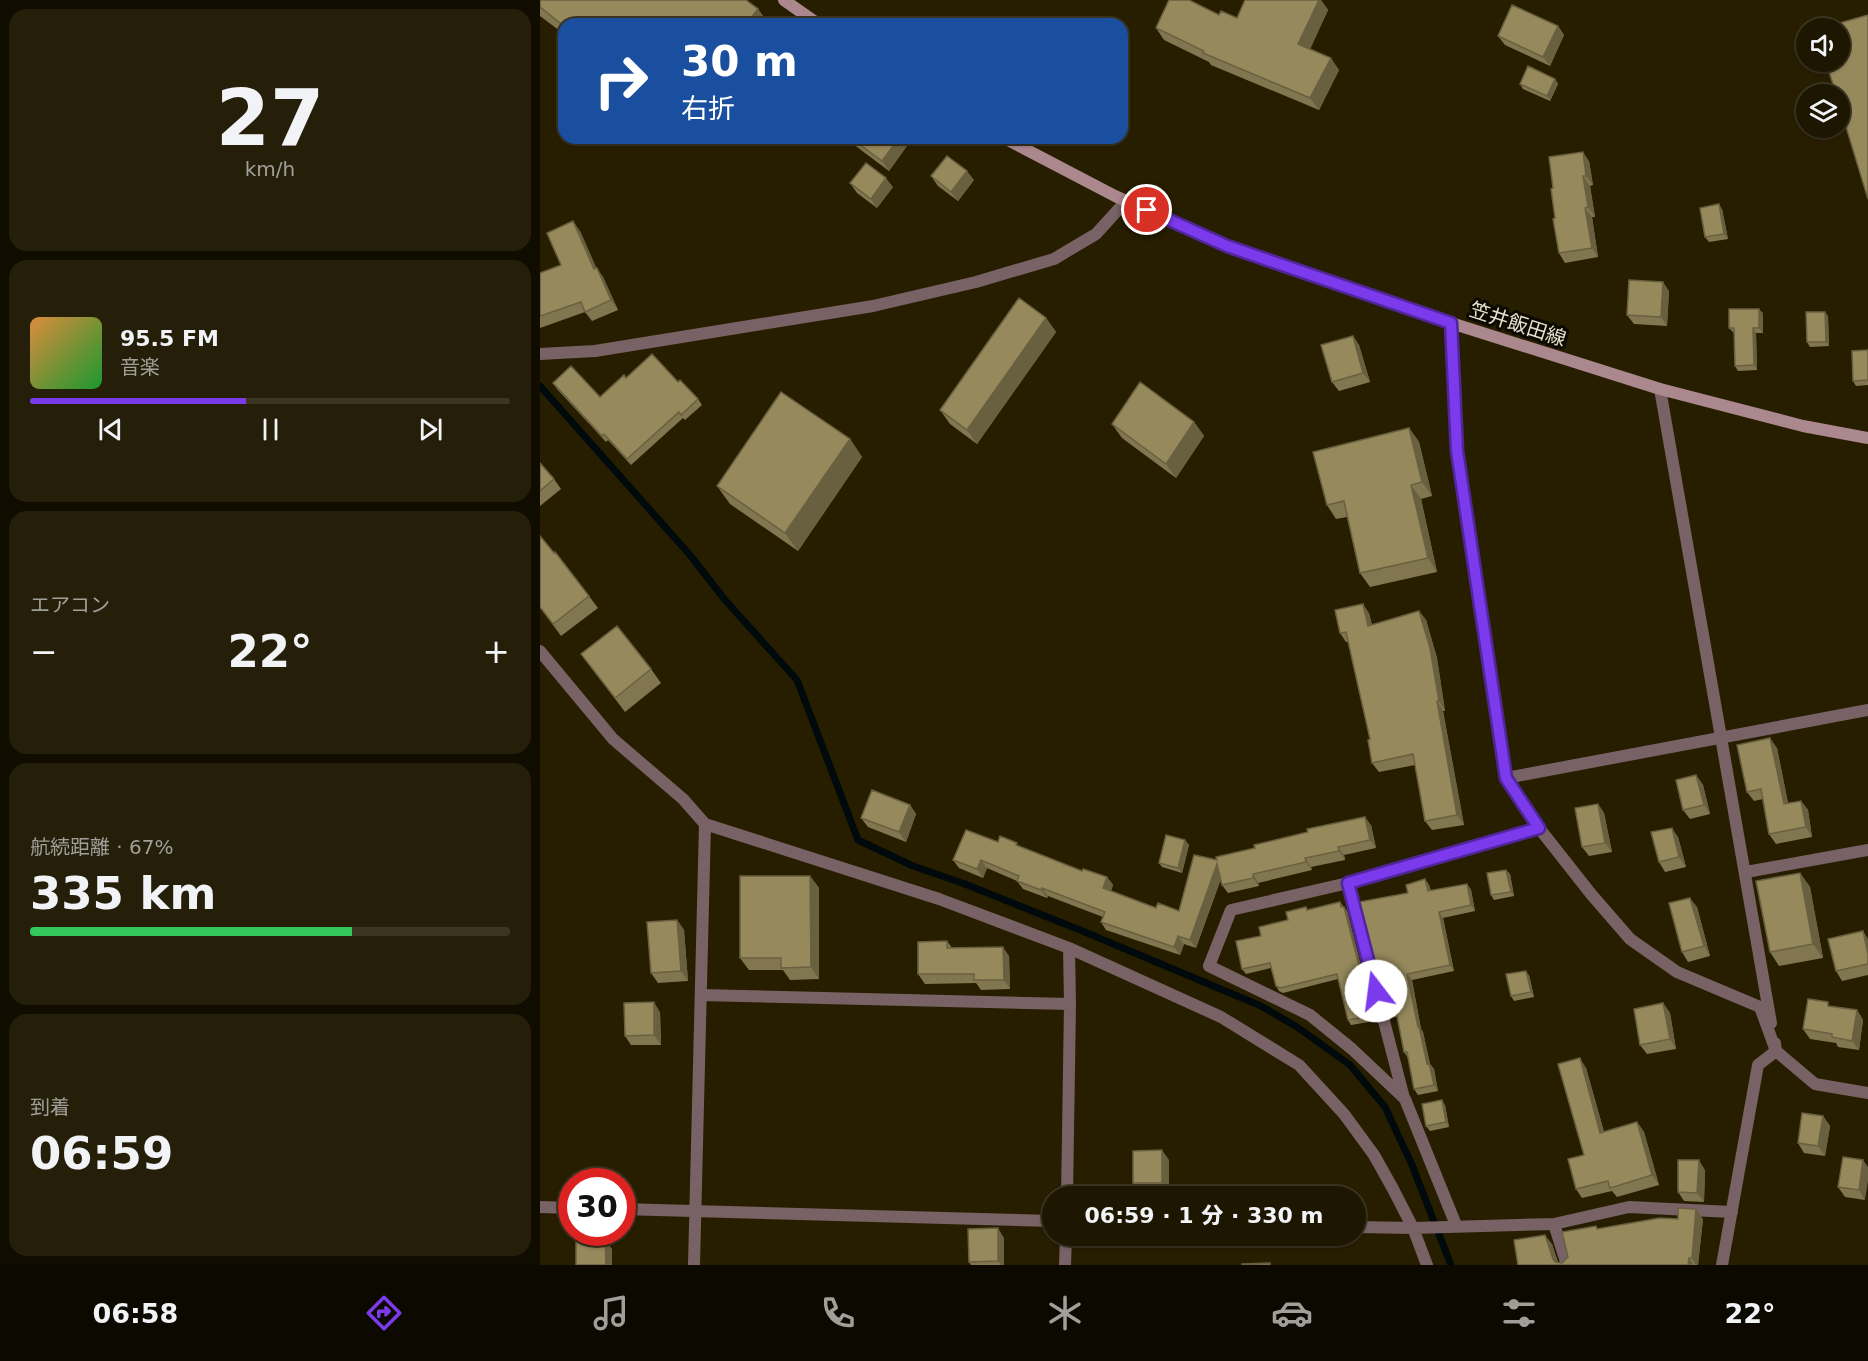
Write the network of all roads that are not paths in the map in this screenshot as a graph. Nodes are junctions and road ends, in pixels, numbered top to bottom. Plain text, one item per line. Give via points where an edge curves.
1 (784, 0) edge
2 (810, 18) edge
3 (1016, 144) edge
4 (1126, 201) junction
5 (1451, 323) junction
6 (540, 354) edge
7 (1660, 389) junction
8 (1868, 438) edge
9 (540, 651) edge
10 (1868, 710) edge
11 (1721, 738) junction
12 (1506, 778) junction
13 (705, 824) junction
14 (1539, 828) junction
15 (1868, 850) edge
16 (1746, 872) junction
17 (1348, 883) junction
18 (1069, 948) junction
19 (701, 995) junction
20 (1070, 1004) junction
21 (1776, 1051) junction
22 (1868, 1093) edge
23 (1405, 1099) junction
24 (1067, 1186) edge
25 (540, 1207) edge
26 (558, 1208) edge
27 (636, 1209) edge
28 (695, 1211) junction
29 (1732, 1212) junction
30 (1042, 1221) edge
31 (1554, 1224) junction
32 (1455, 1225) junction
33 (1366, 1227) edge
34 (1417, 1228) junction
35 (1066, 1246) edge
36 (694, 1265) edge
37 (1065, 1265) edge
38 (1427, 1265) edge
39 (1567, 1265) edge
40 (1722, 1265) edge

1 - 2 main road
3 - 4 main road, 笠井飯田線
4 - 5 main road, 笠井飯田線 via 1227,246
4 - 6 street via 1096,234 1054,259 976,282 873,306 595,351
5 - 7 main road, 笠井飯田線
5 - 12 street via 1457,451
7 - 8 main road, 笠井飯田線 via 1803,426
7 - 11 street
9 - 13 street via 614,739
10 - 11 street
11 - 12 street
11 - 16 street
12 - 14 street
13 - 18 street via 939,899
13 - 19 street
14 - 17 street
14 - 21 street via 1630,939 1677,972 1760,1007
15 - 16 street
16 - 21 street
17 - 23 street
17 - 23 street via 1231,910 1209,966 1310,1016
18 - 20 street
18 - 34 street via 1221,1017 1299,1065 1344,1114 1374,1155
19 - 20 street
19 - 28 street
20 - 24 street
21 - 22 street via 1815,1084
21 - 29 street via 1758,1065
23 - 32 street
25 - 26 street
27 - 28 street
28 - 30 street
28 - 36 street
29 - 31 street via 1629,1207
29 - 40 street
31 - 32 street
31 - 39 street
32 - 34 street
33 - 34 street
34 - 38 street
35 - 37 street

